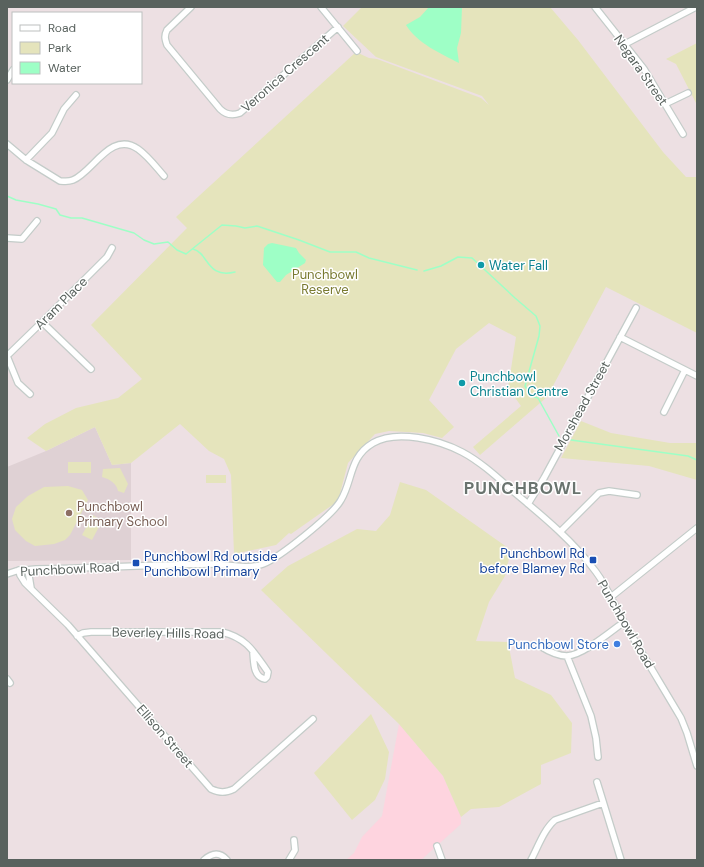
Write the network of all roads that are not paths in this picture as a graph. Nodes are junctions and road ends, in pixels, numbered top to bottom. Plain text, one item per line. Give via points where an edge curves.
1 (190, 7) edge
2 (321, 7) edge
3 (595, 7) edge
4 (696, 7) edge
5 (338, 27) junction
6 (625, 44) junction
7 (357, 51) dead end
8 (688, 93) dead end
9 (76, 95) dead end
10 (665, 104) junction
11 (683, 134) dead end
12 (7, 144) edge
13 (26, 160) junction
14 (164, 176) dead end
15 (37, 222) dead end
16 (7, 238) edge
17 (112, 248) dead end
18 (636, 308) dead end
19 (42, 322) junction
20 (620, 337) junction
21 (7, 356) edge
22 (91, 369) dead end
23 (685, 370) junction
24 (697, 376) edge
25 (30, 394) dead end
26 (664, 412) dead end
27 (637, 495) dead end
28 (528, 504) junction
29 (697, 528) edge
30 (560, 532) junction
31 (19, 570) junction
32 (28, 570) junction
33 (7, 574) edge
34 (31, 588) junction
35 (611, 597) junction
36 (624, 622) junction
37 (77, 636) junction
38 (540, 646) dead end
39 (253, 652) dead end
40 (567, 656) junction
41 (313, 719) dead end
42 (598, 757) dead end
43 (697, 766) edge
44 (597, 782) dead end
45 (603, 803) junction
46 (294, 840) dead end
47 (437, 846) dead end
48 (204, 860) edge
49 (227, 860) edge
50 (289, 860) edge
51 (442, 860) edge
52 (531, 860) edge
53 (621, 860) edge

1 - 5 street, Veronica Crescent via 166,30 165,40 224,114 230,115 240,113
2 - 5 street
3 - 6 street, Negara Street
4 - 6 street
5 - 7 street
6 - 10 street, Negara Street
8 - 10 street
9 - 13 street via 64,109 52,133
10 - 11 street, Negara Street
12 - 13 street
13 - 14 street via 60,181 66,181 77,178 111,148 128,145 137,149
15 - 16 street via 22,239
17 - 19 street, Aram Place via 107,257
18 - 20 street, Morshead Street
19 - 21 street, Aram Place
19 - 22 street
20 - 23 street
20 - 28 street, Morshead Street
21 - 25 street via 18,383
23 - 24 street
23 - 26 street
27 - 30 street via 609,490 599,493
28 - 30 street, Punchbowl Road
28 - 32 street, Punchbowl Road via 472,458 451,446 419,438 388,438 369,445 358,457 344,495 333,511 265,563 250,566 209,564
29 - 35 street
30 - 35 street, Punchbowl Road via 591,565
31 - 32 street, Punchbowl Road
31 - 33 street, Punchbowl Road
31 - 34 street, Ellison Street via 21,578
32 - 34 street
34 - 37 street, Ellison Street
35 - 36 street, Punchbowl Road
36 - 40 street via 597,642
36 - 43 street, Punchbowl Road via 680,718
37 - 39 street, Beverley Hills Road via 91,632 216,631 243,640
37 - 41 street, Ellison Street via 211,789 217,792 234,789
38 - 40 street
40 - 42 street via 591,716
44 - 45 street
45 - 52 street via 552,822
45 - 53 street
46 - 50 street via 298,850
47 - 51 street
48 - 49 street via 215,853

